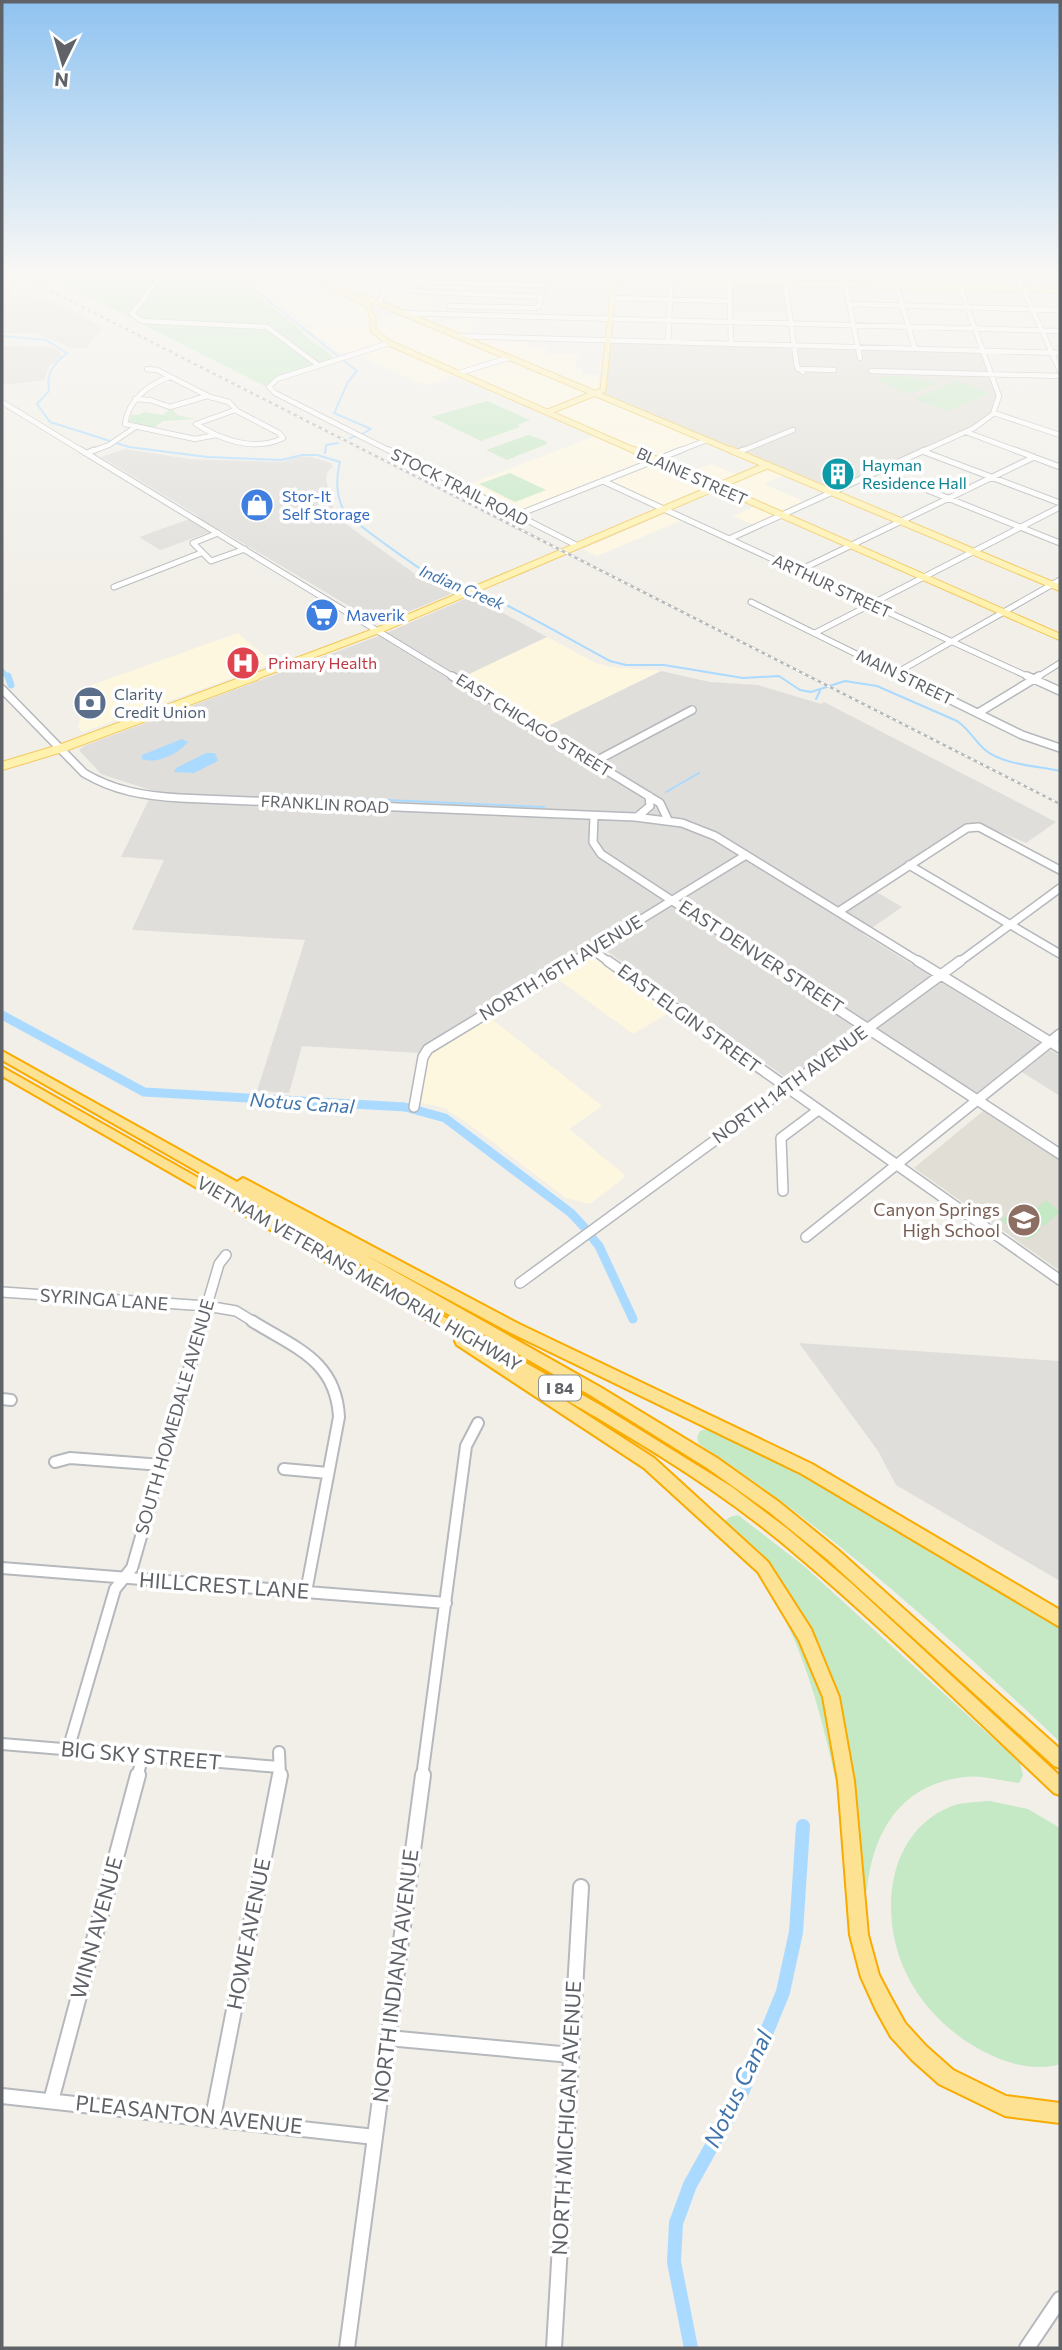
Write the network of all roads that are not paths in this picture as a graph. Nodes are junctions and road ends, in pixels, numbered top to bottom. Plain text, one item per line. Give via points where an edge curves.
1 (150, 383) edge
2 (181, 383) edge
3 (273, 383) edge
4 (481, 383) edge
5 (567, 383) edge
6 (604, 383) edge
7 (994, 383) edge
8 (597, 395) junction
9 (207, 396) junction
10 (135, 399) junction
11 (2, 402) edge
12 (235, 410) junction
13 (548, 412) junction
14 (994, 413) junction
15 (134, 428) junction
16 (793, 430) dead end
17 (966, 432) junction
18 (216, 435) junction
19 (1060, 435) edge
20 (707, 440) junction
21 (922, 451) junction
22 (87, 453) junction
23 (737, 453) junction
24 (1034, 457) junction
25 (657, 460) junction
26 (768, 465) junction
27 (1060, 467) edge
28 (880, 471) junction
29 (992, 477) junction
30 (603, 481) junction
31 (718, 487) junction
32 (832, 493) junction
33 (948, 499) junction
34 (1060, 505) edge
35 (664, 509) junction
36 (517, 515) junction
37 (782, 515) junction
38 (901, 521) junction
39 (1021, 527) junction
40 (218, 533) junction
41 (729, 539) junction
42 (1060, 543) edge
43 (851, 545) junction
44 (578, 546) junction
45 (244, 549) junction
46 (974, 552) junction
47 (201, 553) junction
48 (798, 571) junction
49 (924, 577) junction
50 (1060, 580) edge
51 (1052, 584) junction
52 (114, 587) dead end
53 (1060, 588) edge
54 (751, 602) dead end
55 (871, 604) junction
56 (1003, 612) junction
57 (379, 630) junction
58 (816, 633) junction
59 (1060, 637) edge
60 (949, 641) junction
61 (1060, 663) edge
62 (898, 672) junction
63 (1033, 679) junction
64 (1060, 691) edge
65 (3, 693) edge
66 (692, 710) dead end
67 (978, 713) junction
68 (62, 748) junction
69 (1060, 748) edge
70 (594, 762) junction
71 (2, 766) edge
72 (649, 796) junction
73 (594, 816) junction
74 (635, 817) junction
75 (668, 820) junction
76 (973, 827) joint
77 (746, 855) junction
78 (909, 865) junction
79 (1060, 870) edge
80 (1060, 888) edge
81 (673, 899) junction
82 (838, 912) junction
83 (1011, 923) junction
84 (593, 950) junction
85 (1060, 954) edge
86 (941, 975) junction
87 (869, 1027) junction
88 (1060, 1034) edge
89 (1051, 1042) junction
90 (1060, 1048) edge
91 (2, 1055) edge
92 (2, 1071) edge
93 (786, 1088) junction
94 (978, 1100) junction
95 (414, 1107) dead end
96 (817, 1111) junction
97 (139, 1132) junction
98 (1060, 1154) edge
99 (896, 1166) junction
100 (783, 1191) dead end
101 (806, 1237) dead end
102 (226, 1255) dead end
103 (1060, 1280) edge
104 (520, 1283) dead end
105 (2, 1293) edge
106 (207, 1306) junction
107 (431, 1317) junction
108 (478, 1423) dead end
109 (55, 1462) dead end
110 (162, 1465) junction
111 (284, 1469) dead end
112 (328, 1473) junction
113 (2, 1568) edge
114 (124, 1578) junction
115 (306, 1592) junction
116 (446, 1603) junction
117 (1060, 1619) edge
118 (2, 1744) edge
119 (68, 1749) junction
120 (279, 1752) dead end
121 (143, 1756) junction
122 (1060, 1760) edge
123 (279, 1767) junction
124 (1060, 1787) edge
125 (581, 1887) dead end
126 (388, 2038) junction
127 (571, 2055) junction
128 (2, 2096) edge
129 (51, 2101) junction
130 (1060, 2113) edge
131 (214, 2117) junction
132 (375, 2137) junction
133 (1060, 2299) edge
134 (347, 2348) edge
135 (554, 2348) edge
136 (1027, 2348) edge

1 - 10 street
2 - 9 street
3 - 36 street, STOCK TRAIL ROAD via 269,387 275,394
4 - 13 main road, BLAINE STREET
5 - 8 main road
6 - 8 main road
7 - 14 street via 999,396
8 - 13 main road
8 - 20 main road
9 - 10 street via 170,407
9 - 12 street via 229,402
10 - 15 street via 124,421
11 - 22 street, EAST CHICAGO STREET
12 - 18 street via 197,422
12 - 18 street via 283,438 272,443 239,442
13 - 25 main road, BLAINE STREET
14 - 17 street
14 - 19 street
15 - 18 street via 195,439
15 - 22 street
16 - 23 street
17 - 21 street
17 - 24 street
20 - 23 main road
20 - 25 street
21 - 28 street
21 - 29 street
22 - 40 street, EAST CHICAGO STREET
23 - 26 main road
24 - 27 street
24 - 29 street
25 - 30 street
25 - 31 main road, BLAINE STREET
26 - 31 main road
26 - 32 main road
28 - 32 street
28 - 33 street
29 - 33 street
29 - 34 street
30 - 35 street, ARTHUR STREET
30 - 36 street
31 - 35 main road
31 - 37 main road, BLAINE STREET
32 - 37 street
32 - 38 main road
33 - 38 street
33 - 39 street
34 - 39 street
35 - 41 street, ARTHUR STREET
35 - 44 main road
36 - 44 street, STOCK TRAIL ROAD
37 - 41 street
37 - 43 main road, BLAINE STREET
38 - 43 street
38 - 46 main road
39 - 42 street
39 - 46 street
40 - 45 street, EAST CHICAGO STREET
40 - 47 street via 193,543
41 - 48 street, ARTHUR STREET
43 - 48 street
43 - 49 main road, BLAINE STREET
44 - 57 main road
45 - 47 street via 211,561
45 - 57 street, EAST CHICAGO STREET
46 - 49 street
46 - 51 main road
47 - 52 street
48 - 55 street, ARTHUR STREET
49 - 55 street
49 - 56 main road, BLAINE STREET
50 - 51 street
51 - 53 main road
51 - 56 street
54 - 58 street, MAIN STREET
55 - 58 street
55 - 60 street, ARTHUR STREET
56 - 59 main road, BLAINE STREET
56 - 60 street
57 - 68 main road
57 - 70 street, EAST CHICAGO STREET
58 - 62 street, MAIN STREET
60 - 62 street
60 - 63 street, ARTHUR STREET
61 - 63 street
62 - 67 street, MAIN STREET
63 - 64 street, ARTHUR STREET
63 - 67 street
65 - 68 street, FRANKLIN ROAD
66 - 70 street
67 - 69 street, MAIN STREET
68 - 71 main road
68 - 73 street, FRANKLIN ROAD via 85,774 114,789 144,796
70 - 72 street, EAST CHICAGO STREET
72 - 74 street via 650,806
72 - 75 street, EAST CHICAGO STREET via 660,803
73 - 74 street, FRANKLIN ROAD
73 - 81 street, EAST DENVER STREET via 593,842 601,854
74 - 75 street, FRANKLIN ROAD
75 - 77 street via 707,832
76 - 78 street
76 - 79 street
77 - 81 street, NORTH 16TH AVENUE
77 - 82 street
78 - 82 street
78 - 83 street
80 - 83 street, NORTH 14TH AVENUE
81 - 84 street, NORTH 16TH AVENUE
81 - 87 street, EAST DENVER STREET
82 - 86 street
83 - 85 street
83 - 86 street, NORTH 14TH AVENUE
84 - 93 street, EAST ELGIN STREET
84 - 95 street, NORTH 16TH AVENUE via 428,1049
86 - 87 street, NORTH 14TH AVENUE
86 - 89 street
87 - 93 street, NORTH 14TH AVENUE
87 - 94 street, EAST DENVER STREET
88 - 89 street
89 - 90 street
89 - 94 street
91 - 97 highway, VIETNAM VETERANS MEMORIAL HIGHWAY / I 84
92 - 107 highway, VIETNAM VETERANS MEMORIAL HIGHWAY / I 84
93 - 96 street, EAST ELGIN STREET
93 - 104 street, NORTH 14TH AVENUE
94 - 98 street, EAST DENVER STREET
94 - 99 street
96 - 99 street, EAST ELGIN STREET
96 - 100 street via 781,1138
97 - 117 highway via 186,1152 514,1328 807,1469
97 - 122 highway, VIETNAM VETERANS MEMORIAL HIGHWAY / I 84 via 595,1391 712,1464 833,1555
99 - 101 street
99 - 103 street, EAST ELGIN STREET
102 - 106 street, SOUTH HOMEDALE AVENUE
105 - 106 street, SYRINGA LANE
106 - 110 street, SOUTH HOMEDALE AVENUE
106 - 112 street, SYRINGA LANE via 236,1311 282,1337 312,1358 331,1379 339,1417
107 - 124 highway, VIETNAM VETERANS MEMORIAL HIGHWAY / I 84 via 595,1409 727,1492 846,1588
107 - 130 highway via 649,1463 763,1567 788,1602 831,1697 846,1781 859,1935 883,2003 905,2038 946,2077 1005,2106
108 - 116 street, NORTH INDIANA AVENUE via 467,1441
109 - 110 street via 70,1458
110 - 114 street, SOUTH HOMEDALE AVENUE via 132,1568
111 - 112 street
112 - 115 street, SYRINGA LANE
113 - 114 street, HILLCREST LANE
114 - 115 street, HILLCREST LANE
114 - 119 street, SOUTH HOMEDALE AVENUE via 115,1589
115 - 116 street, HILLCREST LANE
116 - 126 street, NORTH INDIANA AVENUE
118 - 119 street, BIG SKY STREET
119 - 121 street, BIG SKY STREET
120 - 123 street, HOWE AVENUE
121 - 123 street, BIG SKY STREET
121 - 129 street, WINN AVENUE
123 - 131 street, HOWE AVENUE
125 - 127 street, NORTH MICHIGAN AVENUE
126 - 127 street
126 - 132 street, NORTH INDIANA AVENUE
127 - 135 street, NORTH MICHIGAN AVENUE
128 - 129 street, PLEASANTON AVENUE
129 - 131 street, PLEASANTON AVENUE
131 - 132 street, PLEASANTON AVENUE
132 - 134 street, NORTH INDIANA AVENUE
133 - 136 street

